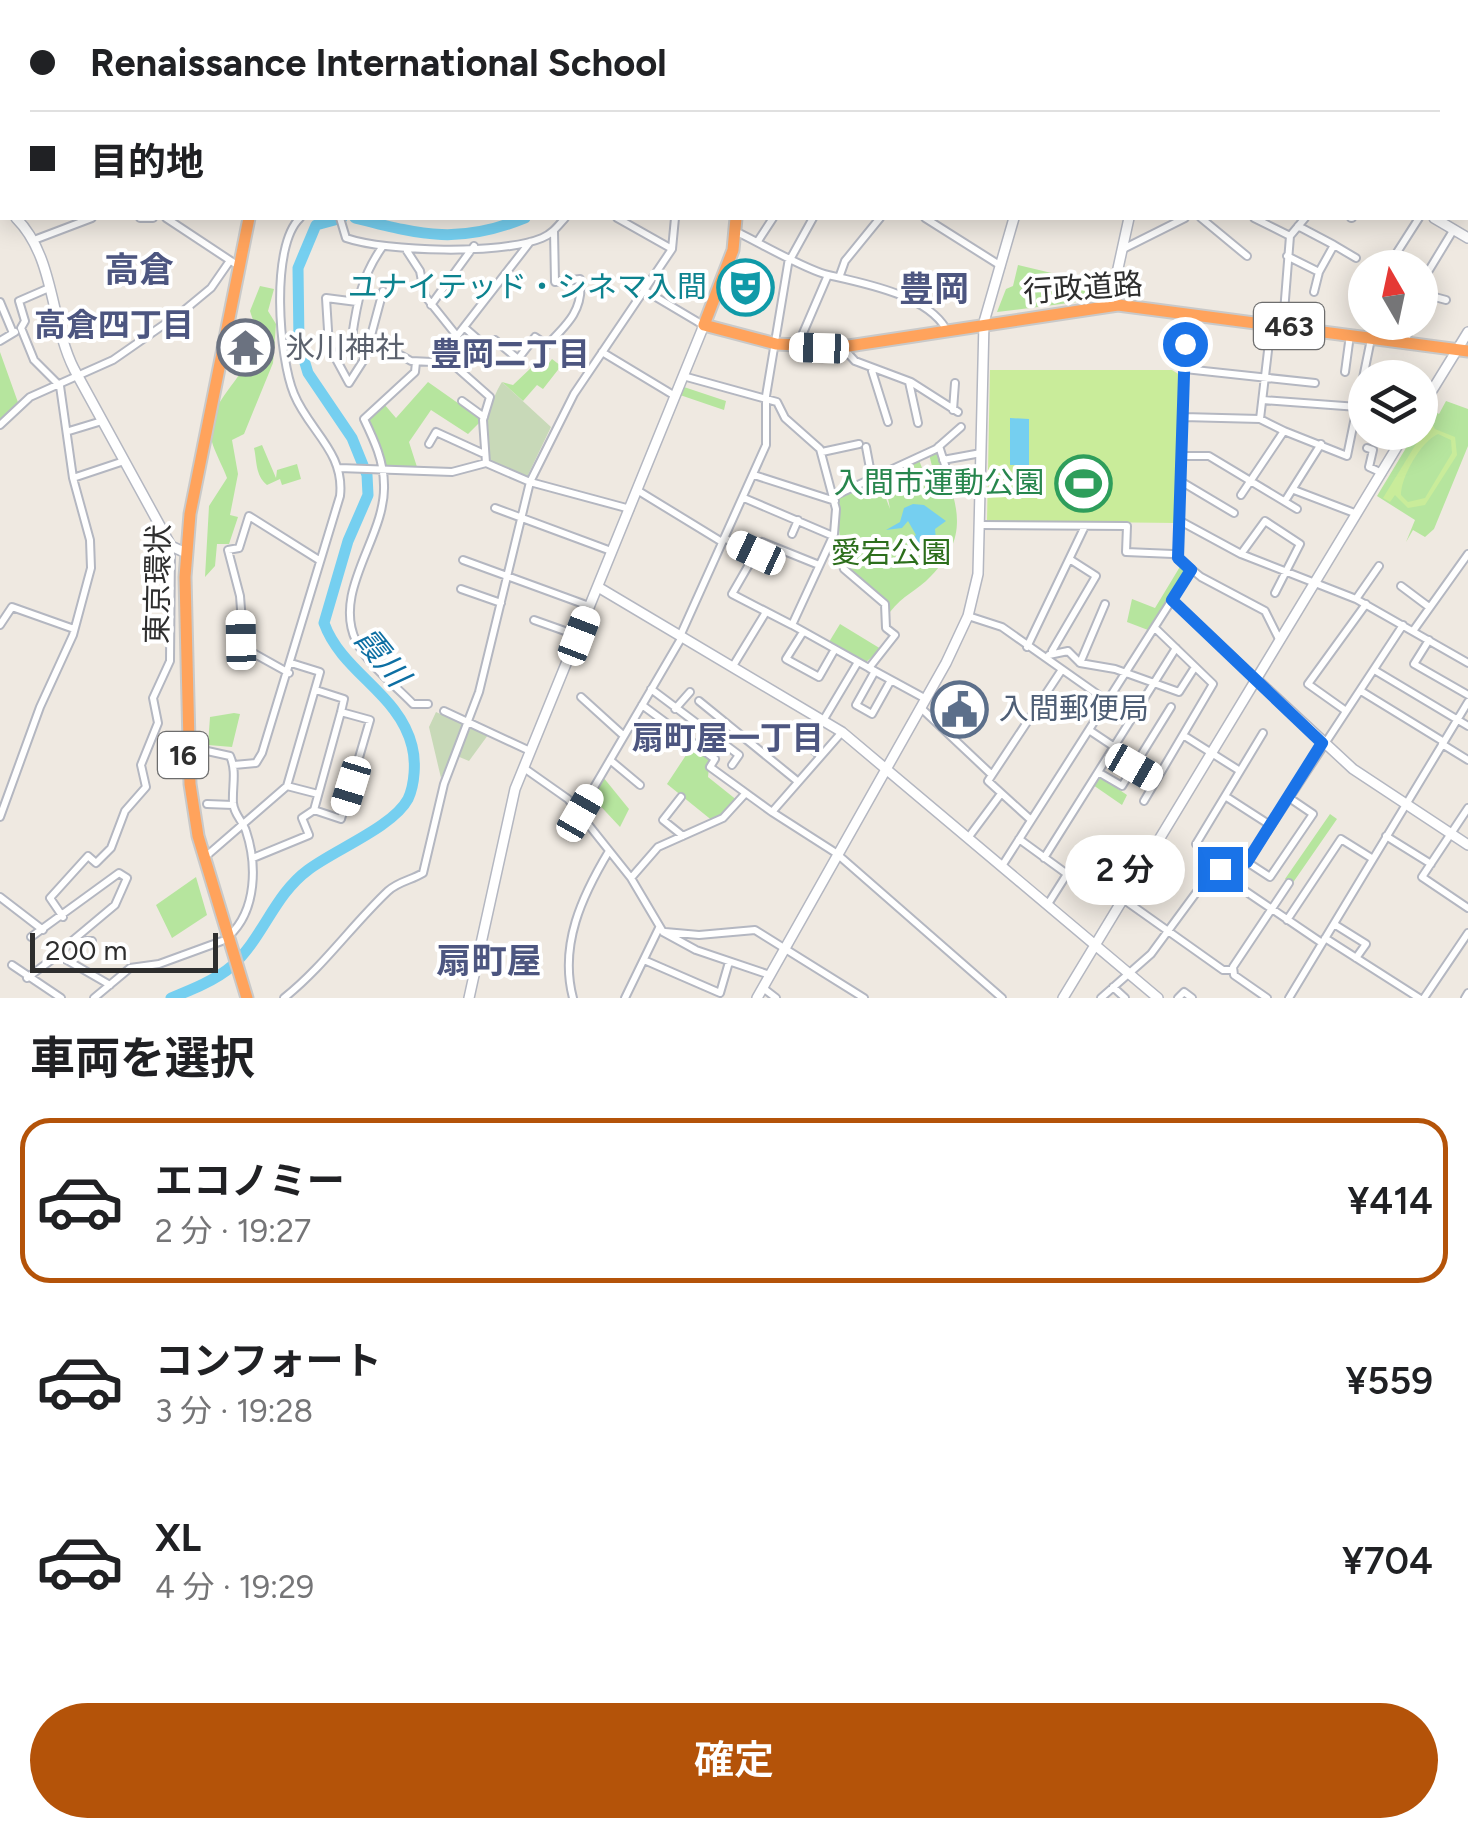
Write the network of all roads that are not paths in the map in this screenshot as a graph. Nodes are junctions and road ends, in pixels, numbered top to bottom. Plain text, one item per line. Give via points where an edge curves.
1 (23, 220) edge
2 (87, 220) edge
3 (169, 220) edge
4 (245, 220) edge
5 (246, 220) edge
6 (298, 220) edge
7 (341, 220) edge
8 (563, 220) edge
9 (621, 220) edge
10 (676, 220) edge
11 (736, 220) edge
12 (772, 220) edge
13 (812, 220) edge
14 (878, 220) edge
15 (928, 220) edge
16 (1014, 220) edge
17 (1130, 220) edge
18 (1182, 220) edge
19 (1203, 220) edge
20 (1258, 220) edge
21 (1303, 220) edge
22 (1418, 220) edge
23 (1438, 220) edge
24 (1298, 226) junction
25 (1454, 229) junction
26 (554, 231) junction
27 (737, 232) junction
28 (1290, 236) junction
29 (1468, 238) edge
30 (34, 240) junction
31 (758, 241) junction
32 (530, 242) junction
33 (1334, 245) junction
34 (383, 246) junction
35 (474, 246) junction
36 (672, 249) junction
37 (1122, 250) junction
38 (1399, 250) edge
39 (407, 251) junction
40 (1348, 253) edge
41 (1438, 255) edge
42 (1246, 256) dead end
43 (1288, 256) junction
44 (790, 257) junction
45 (232, 263) junction
46 (1002, 267) junction
47 (1319, 272) junction
48 (828, 275) junction
49 (840, 275) junction
50 (49, 288) junction
51 (644, 290) junction
52 (383, 292) dead end
53 (1314, 292) dead end
54 (1438, 298) edge
55 (1446, 300) dead end
56 (0, 302) edge
57 (357, 302) junction
58 (431, 305) junction
59 (1110, 305) junction
60 (1186, 311) junction
61 (984, 322) junction
62 (1277, 324) junction
63 (704, 325) junction
64 (465, 328) junction
65 (946, 329) junction
66 (17, 331) junction
67 (1468, 332) edge
68 (1348, 335) edge
69 (457, 336) junction
70 (372, 338) junction
71 (1349, 340) edge
72 (1385, 340) edge
73 (1407, 340) edge
74 (0, 341) edge
75 (1406, 343) junction
76 (776, 344) junction
77 (797, 347) junction
78 (842, 347) junction
79 (1463, 351) edge
80 (602, 352) junction
81 (365, 358) junction
82 (416, 362) junction
83 (453, 362) junction
84 (872, 370) junction
85 (1184, 370) junction
86 (1345, 372) dead end
87 (78, 376) junction
88 (683, 376) junction
89 (1266, 376) junction
90 (908, 381) junction
91 (1438, 381) edge
92 (955, 383) dead end
93 (1315, 383) dead end
94 (58, 384) junction
95 (674, 396) junction
96 (766, 396) junction
97 (1263, 400) junction
98 (462, 401) dead end
99 (1348, 406) edge
100 (484, 417) junction
101 (1183, 417) junction
102 (1260, 418) junction
103 (102, 422) junction
104 (888, 422) dead end
105 (918, 423) dead end
106 (0, 426) edge
107 (962, 428) dead end
108 (69, 430) junction
109 (1284, 431) junction
110 (429, 444) dead end
111 (1321, 444) junction
112 (939, 446) junction
113 (1348, 448) edge
114 (1373, 450) edge
115 (1395, 450) edge
116 (822, 452) junction
117 (482, 454) junction
118 (982, 454) junction
119 (1183, 456) junction
120 (124, 460) junction
121 (943, 460) junction
122 (486, 463) junction
123 (342, 468) junction
124 (380, 468) junction
125 (402, 470) junction
126 (1382, 473) junction
127 (754, 475) junction
128 (73, 478) junction
129 (872, 479) junction
130 (530, 482) junction
131 (1182, 482) junction
132 (1250, 483) junction
133 (981, 486) junction
134 (385, 488) junction
135 (637, 490) junction
136 (1294, 490) junction
137 (1241, 496) dead end
138 (744, 498) junction
139 (834, 499) junction
140 (1285, 501) junction
141 (495, 508) dead end
142 (630, 509) junction
143 (1298, 509) dead end
144 (1234, 513) dead end
145 (1357, 514) junction
146 (523, 517) junction
147 (798, 520) junction
148 (1182, 522) junction
149 (981, 525) junction
150 (1085, 526) junction
151 (792, 534) dead end
152 (833, 536) junction
153 (723, 540) junction
154 (179, 551) junction
155 (612, 552) junction
156 (756, 553) junction
157 (1241, 554) junction
158 (1468, 555) edge
159 (1178, 558) junction
160 (320, 560) junction
161 (463, 560) dead end
162 (1071, 560) junction
163 (819, 565) junction
164 (1379, 566) dead end
165 (1191, 570) junction
166 (1286, 570) junction
167 (508, 576) junction
168 (1315, 582) junction
169 (1400, 586) dead end
170 (598, 587) junction
171 (460, 589) dead end
172 (1275, 593) dead end
173 (1356, 599) junction
174 (1172, 600) junction
175 (500, 603) junction
176 (1105, 604) dead end
177 (1366, 604) junction
178 (590, 606) junction
179 (1429, 608) junction
180 (766, 612) junction
181 (968, 616) junction
182 (534, 620) dead end
183 (0, 625) edge
184 (1403, 625) junction
185 (792, 626) junction
186 (1154, 628) junction
187 (74, 629) junction
188 (1413, 631) junction
189 (803, 632) junction
190 (682, 635) junction
191 (579, 636) junction
192 (1428, 640) junction
193 (1280, 641) junction
194 (1028, 647) junction
195 (1176, 648) junction
196 (835, 650) junction
197 (1048, 658) junction
198 (291, 662) junction
199 (858, 662) junction
200 (1080, 663) junction
201 (1468, 663) edge
202 (733, 666) junction
203 (1195, 666) junction
204 (872, 670) junction
205 (1376, 670) junction
206 (1061, 671) junction
207 (289, 673) junction
208 (1127, 673) junction
209 (1256, 679) junction
210 (890, 680) junction
211 (1154, 682) junction
212 (651, 689) junction
213 (316, 690) junction
214 (1361, 691) junction
215 (690, 692) dead end
216 (581, 697) dead end
217 (1468, 698) edge
218 (700, 700) dead end
219 (1107, 701) junction
220 (924, 703) junction
221 (428, 704) dead end
222 (642, 704) junction
223 (1171, 706) dead end
224 (675, 709) junction
225 (1346, 710) junction
226 (341, 712) junction
227 (444, 712) dead end
228 (824, 718) junction
229 (1457, 720) junction
230 (469, 722) junction
231 (730, 725) junction
232 (1468, 726) edge
233 (1090, 730) junction
234 (842, 732) junction
235 (1263, 733) dead end
236 (1184, 735) junction
237 (624, 736) junction
238 (800, 737) dead end
239 (719, 739) junction
240 (1322, 743) junction
241 (1443, 743) junction
242 (1113, 746) junction
243 (198, 748) dead end
244 (530, 750) junction
245 (1212, 753) junction
246 (819, 755) junction
247 (610, 760) junction
248 (1468, 760) edge
249 (234, 765) junction
250 (732, 765) dead end
251 (523, 767) junction
252 (1134, 767) junction
253 (887, 768) junction
254 (1240, 770) junction
255 (1098, 772) junction
256 (992, 774) junction
257 (796, 780) junction
258 (1156, 780) junction
259 (640, 784) dead end
260 (287, 786) junction
261 (318, 794) junction
262 (744, 795) junction
263 (1000, 796) junction
264 (1225, 796) junction
265 (681, 797) dead end
266 (1288, 798) junction
267 (1144, 801) dead end
268 (207, 804) dead end
269 (233, 806) junction
270 (1405, 806) junction
271 (314, 810) junction
272 (772, 812) junction
273 (580, 813) junction
274 (1466, 814) edge
275 (0, 817) edge
276 (1031, 820) junction
277 (244, 825) junction
278 (1270, 825) junction
279 (1451, 834) junction
280 (684, 836) junction
281 (1386, 836) junction
282 (968, 838) junction
283 (1019, 840) junction
284 (1196, 844) dead end
285 (1468, 845) edge
286 (609, 851) junction
287 (839, 856) junction
288 (254, 858) junction
289 (1044, 858) junction
290 (203, 859) junction
291 (1373, 859) junction
292 (1247, 862) junction
293 (1430, 864) junction
294 (1002, 866) junction
295 (1067, 874) junction
296 (630, 878) junction
297 (1288, 883) dead end
298 (1235, 884) dead end
299 (0, 897) edge
300 (1122, 900) junction
301 (1048, 904) junction
302 (1468, 908) edge
303 (1272, 909) junction
304 (63, 918) junction
305 (1288, 920) junction
306 (1334, 924) junction
307 (43, 930) junction
308 (661, 930) junction
309 (1169, 930) junction
310 (1468, 933) edge
311 (31, 937) dead end
312 (72, 941) junction
313 (92, 941) dead end
314 (1323, 941) junction
315 (227, 944) junction
316 (1096, 945) junction
317 (785, 949) junction
318 (58, 955) junction
319 (1356, 958) junction
320 (644, 960) junction
321 (729, 962) junction
322 (12, 966) dead end
323 (1232, 970) junction
324 (1130, 974) junction
325 (770, 975) junction
326 (27, 978) junction
327 (110, 984) junction
328 (1113, 987) junction
329 (763, 988) junction
330 (62, 998) edge
331 (94, 998) edge
332 (244, 998) edge
333 (284, 998) edge
334 (470, 998) edge
335 (573, 998) edge
336 (625, 998) edge
337 (757, 998) edge
338 (776, 998) edge
339 (864, 998) edge
340 (1002, 998) edge
341 (1063, 998) edge
342 (1101, 998) edge
343 (1126, 998) edge
344 (1158, 998) edge
345 (1178, 998) edge
346 (1192, 998) edge
347 (1267, 998) edge
348 (1289, 998) edge
349 (1422, 998) edge

1 - 30 street
2 - 30 street
3 - 45 street
4 - 45 highway, 東京環状 / 16
5 - 154 highway, 東京環状 / 16
6 - 123 street via 281,251 282,360 298,405
7 - 34 street via 346,238
8 - 26 street
9 - 36 street
10 - 36 street
11 - 27 highway
12 - 31 street
13 - 44 street
14 - 49 street
15 - 46 street
16 - 46 street
17 - 37 street
18 - 37 street
19 - 42 street
20 - 28 street
21 - 24 street
22 - 38 street
23 - 25 street
24 - 28 street
24 - 33 street
25 - 29 street
25 - 41 street
26 - 32 street
26 - 64 street via 555,282 580,279 583,298 571,322 547,345 535,337 518,359 495,340 488,348
27 - 31 street
27 - 63 highway
28 - 43 street
30 - 50 street
31 - 44 street
32 - 35 street
32 - 64 street
33 - 40 street
33 - 47 street
34 - 39 street
34 - 57 street via 364,272
35 - 39 street
35 - 58 street
36 - 51 street
37 - 59 street
39 - 58 street
43 - 47 street
43 - 62 street
44 - 48 street
44 - 76 street
45 - 87 street via 190,306
45 - 154 highway, 東京環状 / 16
46 - 61 street
47 - 53 street
48 - 49 street
48 - 77 street
49 - 65 street via 898,294
50 - 66 street via 19,300 25,320
50 - 87 street
51 - 63 street
51 - 80 street
52 - 70 street
54 - 55 street
56 - 66 street
57 - 81 street via 352,337
57 - 81 street via 326,298 329,346 350,384
58 - 69 street
59 - 60 highway, 行政道路 / 463
59 - 61 highway, 行政道路 / 463
60 - 62 highway, 行政道路 / 463
60 - 85 street
61 - 65 highway, 行政道路 / 463
61 - 118 street
62 - 68 highway, 行政道路 / 463
62 - 89 street
63 - 76 highway, 行政道路 / 463
63 - 88 street
64 - 69 street
65 - 78 highway, 行政道路 / 463
66 - 74 street
66 - 94 street
67 - 79 street
69 - 83 street
70 - 81 street
70 - 82 street
71 - 86 street
72 - 75 highway, 行政道路 / 463
73 - 75 street
75 - 79 highway, 行政道路 / 463
76 - 77 highway, 行政道路 / 463
76 - 96 street
77 - 78 highway, 行政道路 / 463
78 - 84 street
79 - 91 street
80 - 95 street
80 - 130 street via 558,420
82 - 83 street
82 - 124 street via 415,372 364,419
83 - 100 street via 490,396
84 - 90 street
84 - 104 street
85 - 89 street
85 - 101 street
87 - 94 street
87 - 103 street
88 - 95 street
88 - 96 street
89 - 93 street
89 - 97 street
90 - 92 street via 955,411
90 - 105 street
94 - 106 street via 30,397
94 - 108 street
95 - 135 street
96 - 116 street
96 - 127 street via 766,445
97 - 99 street
97 - 102 street
98 - 100 street
100 - 117 street
101 - 102 street
101 - 119 street
102 - 109 street
103 - 108 street
103 - 120 street
107 - 112 street
108 - 128 street
109 - 111 street
109 - 132 street
110 - 117 street via 436,432
111 - 113 street via 1346,456
111 - 136 street
112 - 121 street
112 - 129 street
114 - 126 street via 1369,466
115 - 126 street
116 - 129 street via 863,445
116 - 139 street
117 - 122 street
118 - 121 street
118 - 133 street
119 - 131 street
119 - 132 street via 1209,456
120 - 128 street
120 - 154 street
121 - 133 street via 952,487
122 - 125 street via 452,472
122 - 130 street
123 - 124 street
123 - 160 street
124 - 125 street
124 - 134 street
125 - 134 street
126 - 145 street
127 - 138 street
127 - 139 street
128 - 187 street via 92,558
129 - 139 street
130 - 142 street
130 - 146 street
131 - 144 street
131 - 148 street
132 - 137 street
132 - 140 street
133 - 149 street
134 - 221 street via 349,606 351,628 368,659 414,704
135 - 142 street
135 - 153 street
136 - 140 street
136 - 145 street
138 - 147 street
138 - 153 street
139 - 152 street
140 - 143 street
141 - 146 street
142 - 155 street
145 - 168 street
146 - 155 street
146 - 167 street
147 - 151 street
147 - 152 street
148 - 157 street
148 - 159 street
149 - 150 street
149 - 181 street
150 - 159 street via 1127,526 1126,552
150 - 162 street
152 - 163 street
152 - 204 street via 844,569 885,604 886,628 895,635
153 - 156 street
153 - 190 street
154 - 290 highway, 東京環状 / 16 via 190,784
154 - 304 street via 170,661 154,698 158,723 142,765 146,788 125,811 110,848 96,862 88,856 50,898
154 - 315 highway, 東京環状 / 16 via 184,788 197,861
155 - 170 street
156 - 163 street via 762,542
156 - 180 street via 732,594
157 - 166 street
157 - 166 street via 1265,520 1300,544
158 - 179 street
159 - 165 street
160 - 198 street
160 - 207 street via 249,516 238,548 228,550 244,648
161 - 167 street
162 - 194 street
162 - 197 street via 1096,576
163 - 185 street
164 - 173 street
165 - 174 street
165 - 193 street via 1265,611
166 - 168 street
166 - 172 street
167 - 175 street
167 - 178 street
168 - 173 street
168 - 193 street
169 - 179 street
170 - 178 street
170 - 190 street
171 - 175 street
173 - 177 street
174 - 186 street
174 - 209 street
175 - 230 street
176 - 200 street
177 - 184 street
177 - 225 street via 1308,684
178 - 191 street
179 - 188 street
180 - 185 street
180 - 202 street
181 - 194 street via 1002,627
181 - 220 street
182 - 191 street
183 - 187 street via 12,607
184 - 188 street
184 - 205 street
185 - 189 street
186 - 195 street
186 - 208 street
187 - 275 street
188 - 192 street
189 - 196 street
189 - 196 street via 786,659 805,672 820,677
190 - 202 street
190 - 212 street
191 - 244 street
192 - 201 street
192 - 217 street via 1414,664
193 - 209 street
194 - 197 street
195 - 203 street
195 - 211 street
196 - 199 street
197 - 200 street via 1068,651
197 - 206 street
198 - 207 street
198 - 213 street via 320,672
199 - 204 street
199 - 228 street
200 - 208 street
202 - 228 street
203 - 211 street via 1180,692
203 - 236 street via 1213,684
204 - 210 street
204 - 210 street via 856,705 872,714
205 - 214 street
205 - 229 street
206 - 219 street
206 - 256 street
207 - 249 street via 260,758
208 - 211 street
208 - 219 street
209 - 240 street
209 - 245 street
210 - 220 street
211 - 242 street
212 - 222 street
212 - 224 street
213 - 226 street via 344,699
213 - 260 street
214 - 225 street
214 - 241 street
215 - 224 street
216 - 237 street
217 - 229 street
218 - 231 street
219 - 233 street
220 - 253 street
220 - 256 street
222 - 237 street
222 - 262 street via 715,759 710,767
223 - 252 street
224 - 239 street
225 - 240 street
226 - 261 street
226 - 271 street via 370,720 341,818
227 - 230 street
228 - 234 street
229 - 232 street
229 - 241 street
230 - 244 street
230 - 333 street via 444,784 423,873 388,891
231 - 239 street
231 - 257 street
233 - 242 street
233 - 276 street
234 - 246 street
234 - 253 street
235 - 254 street
236 - 245 street
236 - 258 street
237 - 247 street
238 - 246 street
239 - 250 street via 739,755
240 - 266 street
240 - 270 street
241 - 248 street
241 - 270 street
242 - 255 street
243 - 249 street via 220,751
244 - 251 street
245 - 254 street
245 - 300 street
246 - 257 street
247 - 259 street
247 - 273 street
249 - 269 street
251 - 273 street via 556,787
251 - 334 street
252 - 255 street via 1122,786
252 - 258 street
253 - 282 street
253 - 287 street
254 - 264 street
255 - 289 street
256 - 263 street via 989,785
257 - 272 street
258 - 267 street
260 - 261 street
260 - 277 street
261 - 271 street
262 - 272 street
262 - 280 street via 726,816
263 - 276 street
263 - 282 street
264 - 278 street
264 - 284 street
265 - 280 street via 663,820
266 - 278 street
266 - 292 street via 1313,814 1270,877
268 - 269 street
269 - 277 street
270 - 279 street
270 - 281 street
271 - 288 street via 302,818 308,835
272 - 287 street
273 - 286 street
274 - 279 street
276 - 283 street
277 - 288 street
277 - 290 street
278 - 292 street
279 - 285 street
279 - 293 street
280 - 296 street via 658,847
281 - 291 street
281 - 293 street
282 - 294 street
283 - 289 street
283 - 294 street
286 - 296 street
286 - 335 street via 586,887 570,943
287 - 317 street
287 - 340 street
288 - 315 street via 251,891
289 - 295 street
290 - 315 highway, 東京環状 / 16
291 - 305 street via 1342,839
291 - 306 street
292 - 309 street via 1214,872
293 - 302 street via 1422,877
294 - 301 street
295 - 300 street
295 - 301 street
296 - 308 street
297 - 303 street
298 - 303 street
299 - 307 street
300 - 309 street
300 - 316 street
301 - 316 street
303 - 305 street
303 - 323 street
304 - 307 street
304 - 312 street via 119,873 128,878 115,904
305 - 314 street
306 - 314 street
306 - 319 street via 1366,944
307 - 311 street
308 - 317 street via 699,935 752,929
308 - 320 street
308 - 321 street
309 - 323 street
309 - 324 street
310 - 349 street
312 - 313 street
312 - 318 street
314 - 319 street
314 - 348 street
315 - 327 street via 130,968
315 - 332 highway, 16
316 - 324 street
316 - 341 street
317 - 325 street
317 - 339 street
318 - 326 street
318 - 327 street
319 - 349 street
320 - 321 street via 720,993
320 - 336 street
321 - 325 street
322 - 326 street
323 - 347 street
324 - 328 street
324 - 344 street
325 - 329 street
326 - 330 street
327 - 331 street
328 - 342 street
328 - 343 street
329 - 337 street
329 - 338 street
345 - 346 street via 1184,992

